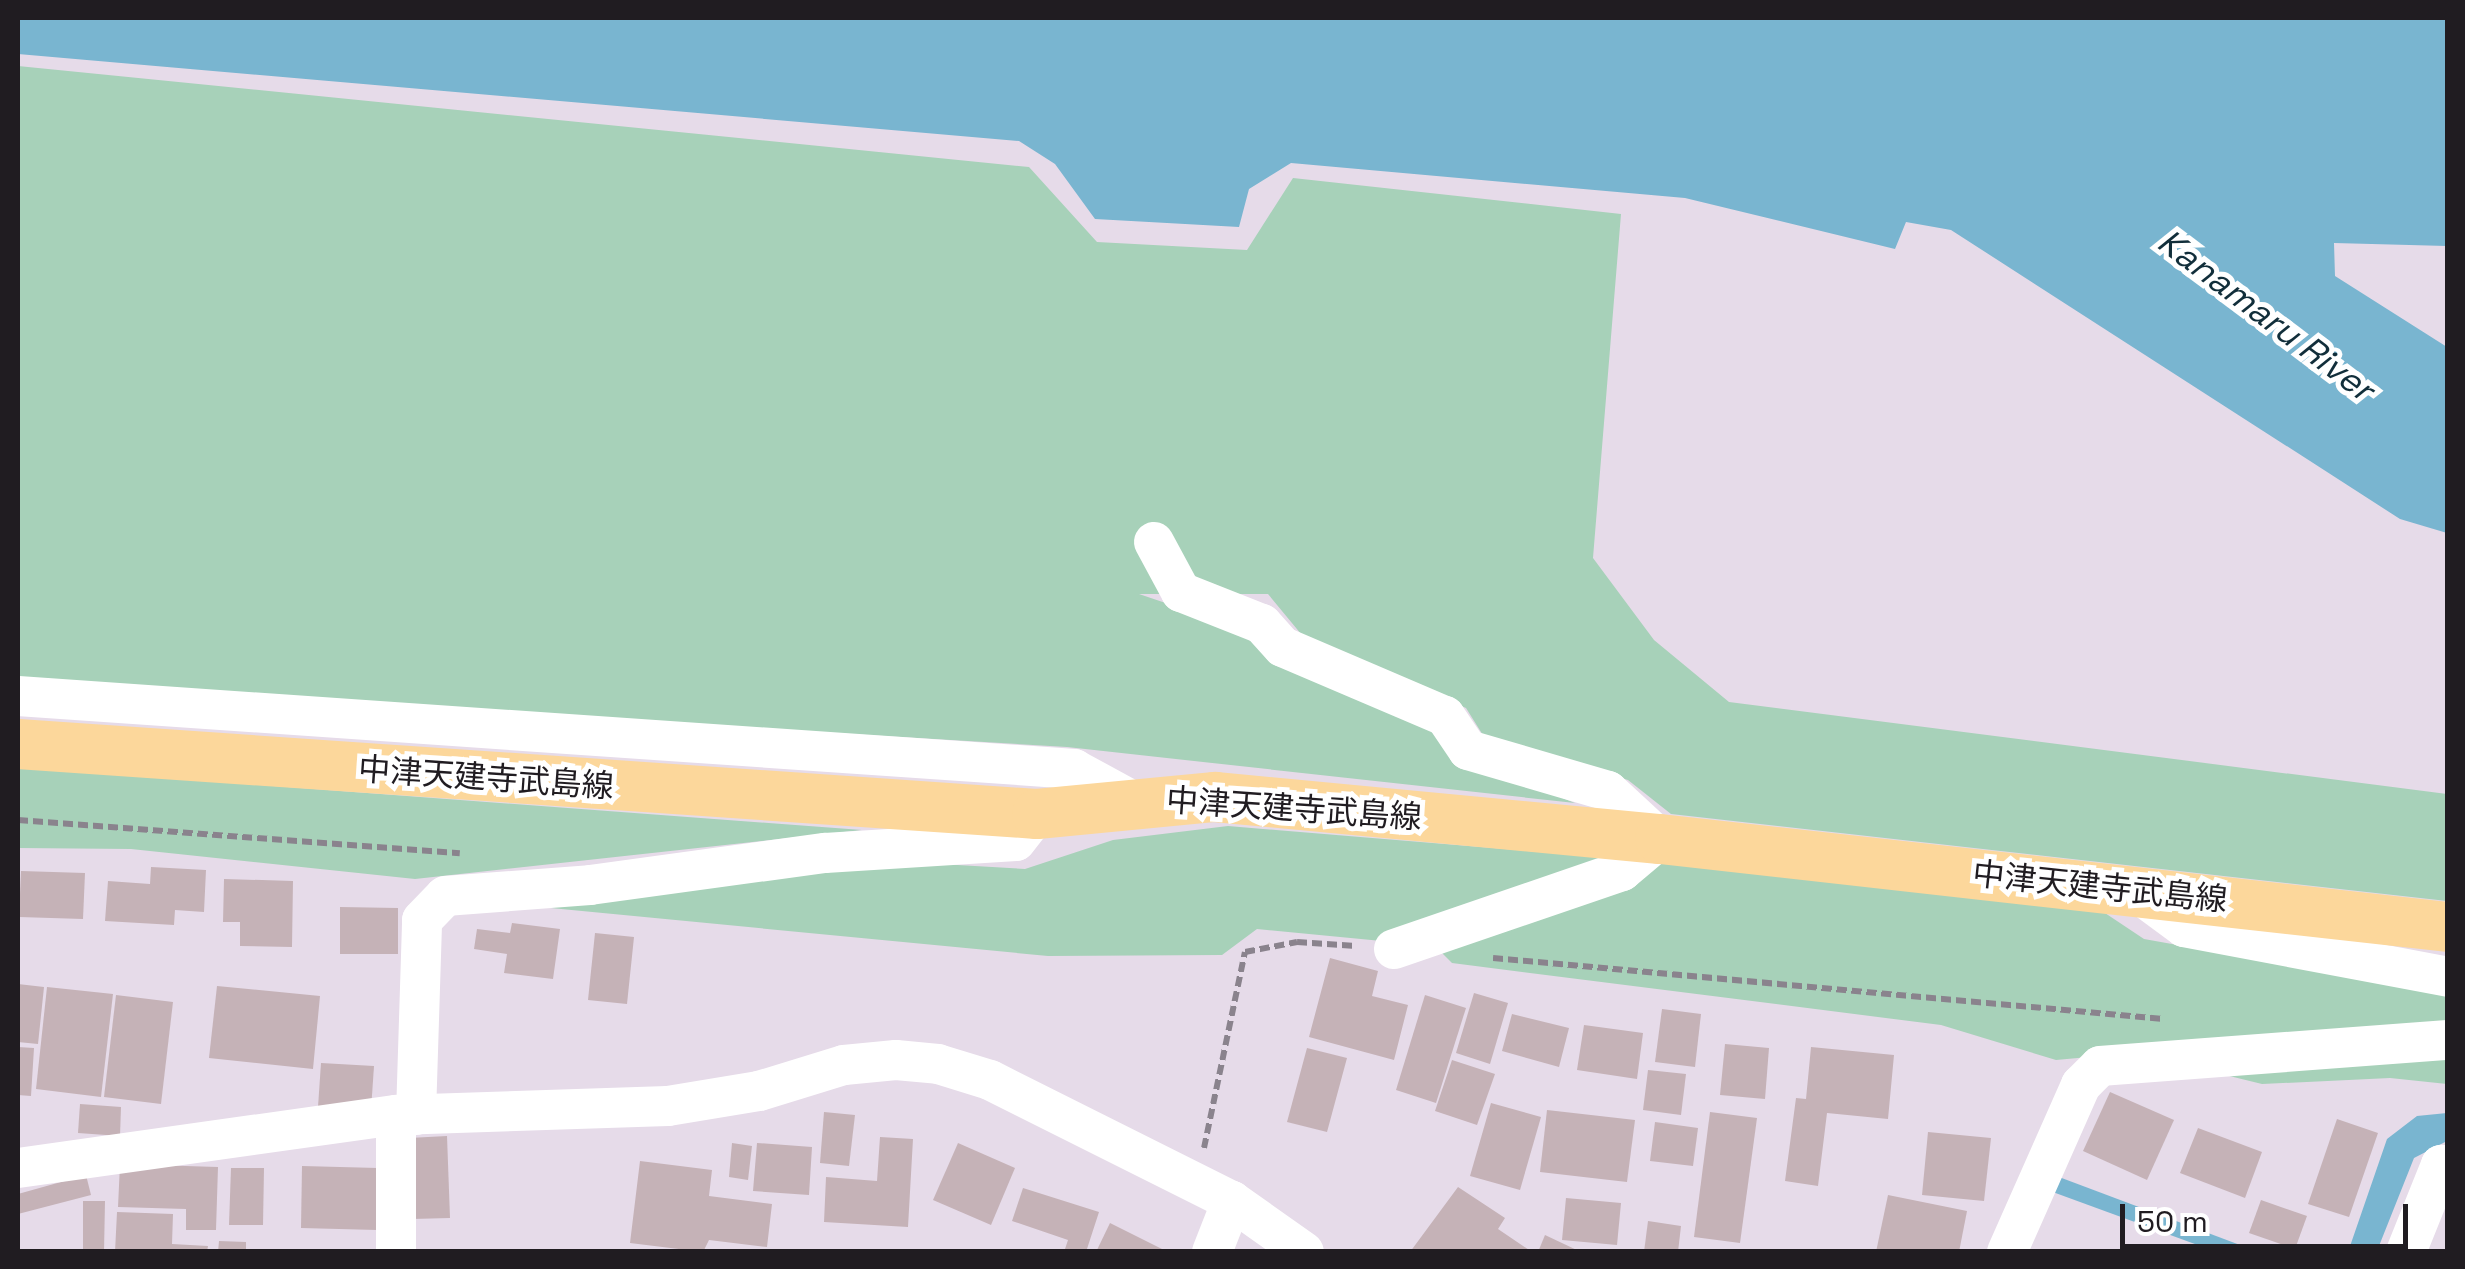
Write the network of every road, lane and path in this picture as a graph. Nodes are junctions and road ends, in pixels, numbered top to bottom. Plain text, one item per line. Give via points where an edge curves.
1 (1154, 542) dead end
2 (18, 696) edge
3 (18, 744) edge
4 (1133, 801) junction
5 (1037, 814) junction
6 (18, 820) edge
7 (1660, 838) junction
8 (482, 855) dead end
9 (2135, 891) junction
10 (2448, 927) edge
11 (1394, 949) joint
12 (1473, 956) dead end
13 (2448, 977) edge
14 (2183, 1020) dead end
15 (2448, 1040) edge
16 (406, 1115) junction
17 (2448, 1165) edge
18 (18, 1168) edge
19 (1194, 1183) junction
20 (1232, 1201) junction
21 (396, 1252) edge
22 (1212, 1252) edge
23 (1304, 1252) edge
24 (2007, 1252) edge
25 (2406, 1252) edge

1 - 7 street via 1181,592 1262,624 1283,647 1445,716 1468,750 1608,791
2 - 4 street via 1074,769
3 - 5 main road, 中津天建寺武島線
4 - 5 main road, 中津天建寺武島線
4 - 7 main road, 中津天建寺武島線 via 1215,797
5 - 16 street via 1016,841 825,852 445,896 422,920
6 - 8 path
7 - 9 main road, 中津天建寺武島線
7 - 11 street via 1622,870
9 - 10 main road, 中津天建寺武島線
9 - 13 street via 2184,928
11 - 19 path via 1297,942 1245,952 1222,1085
12 - 14 path
15 - 24 street via 2100,1066 2081,1085
16 - 18 street
16 - 19 street via 668,1106 759,1091 844,1066 938,1064 990,1080
16 - 21 street
17 - 25 street via 2441,1164
19 - 20 street
20 - 22 street
20 - 23 street

